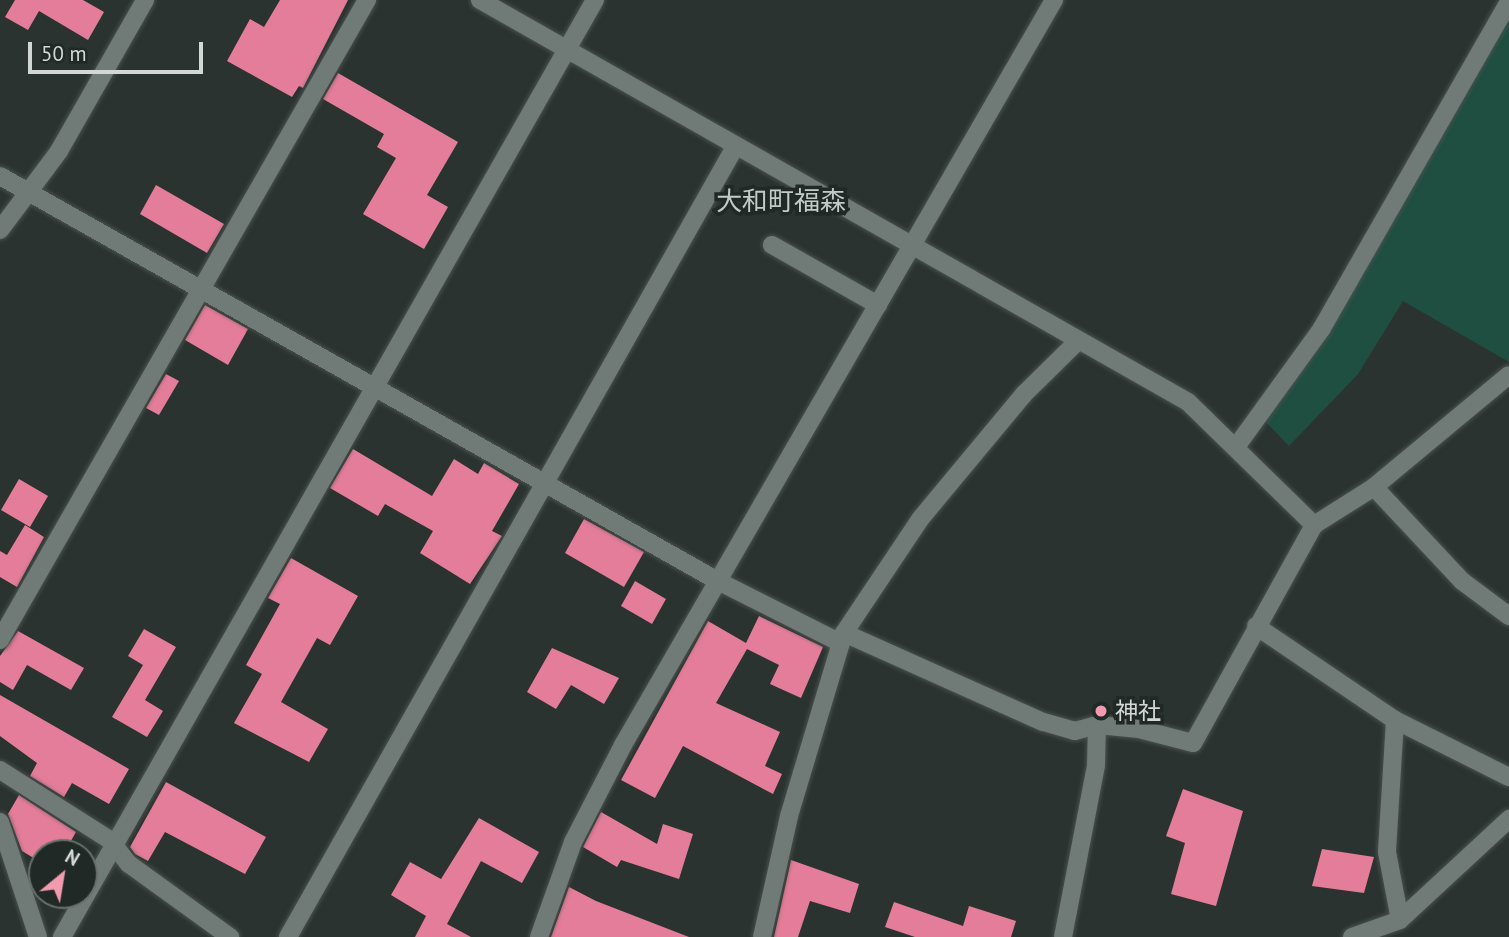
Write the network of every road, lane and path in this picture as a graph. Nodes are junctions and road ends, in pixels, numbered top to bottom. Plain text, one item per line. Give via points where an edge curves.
1 (145, 0) edge
2 (367, 0) edge
3 (480, 0) edge
4 (595, 0) edge
5 (1054, 0) edge
6 (1509, 2) edge
7 (566, 50) junction
8 (735, 147) junction
9 (0, 176) edge
10 (31, 195) junction
11 (0, 230) edge
12 (772, 246) dead end
13 (910, 250) junction
14 (201, 286) junction
15 (878, 305) junction
16 (1078, 341) junction
17 (1509, 375) edge
18 (372, 386) junction
19 (1236, 447) junction
20 (546, 485) junction
21 (1374, 488) junction
22 (1314, 525) junction
23 (716, 580) junction
24 (1509, 616) edge
25 (1256, 626) junction
26 (842, 638) junction
27 (0, 640) edge
28 (1395, 720) junction
29 (1097, 725) junction
30 (0, 770) edge
31 (1509, 777) edge
32 (1509, 819) edge
33 (0, 822) edge
34 (116, 852) junction
35 (1401, 920) junction
36 (38, 937) edge
37 (62, 937) edge
38 (230, 937) edge
39 (288, 937) edge
40 (539, 937) edge
41 (762, 937) edge
42 (1063, 937) edge
43 (1352, 937) edge

1 - 10 street
2 - 14 street
3 - 7 street
4 - 7 street
5 - 13 street
6 - 19 street via 1322,328
7 - 8 street
7 - 18 street
8 - 13 street
8 - 20 street
9 - 10 street
10 - 11 street
10 - 14 street
12 - 15 street
13 - 15 street
13 - 16 street
14 - 18 street
14 - 27 street
15 - 23 street
16 - 19 street via 1188,402
16 - 26 street via 1024,394 920,518
17 - 21 street
18 - 20 street
18 - 34 street
19 - 22 street
20 - 23 street
20 - 39 street
21 - 22 street
21 - 24 street via 1462,581
22 - 25 street
23 - 26 street
23 - 40 street via 573,842
25 - 28 street
25 - 29 street via 1200,739 1193,743
26 - 29 street via 1043,722 1075,732
26 - 41 street
28 - 31 street
28 - 35 street via 1387,852
29 - 42 street
30 - 34 street via 110,840
32 - 35 street
33 - 36 street
34 - 37 street
34 - 38 street
35 - 43 street

